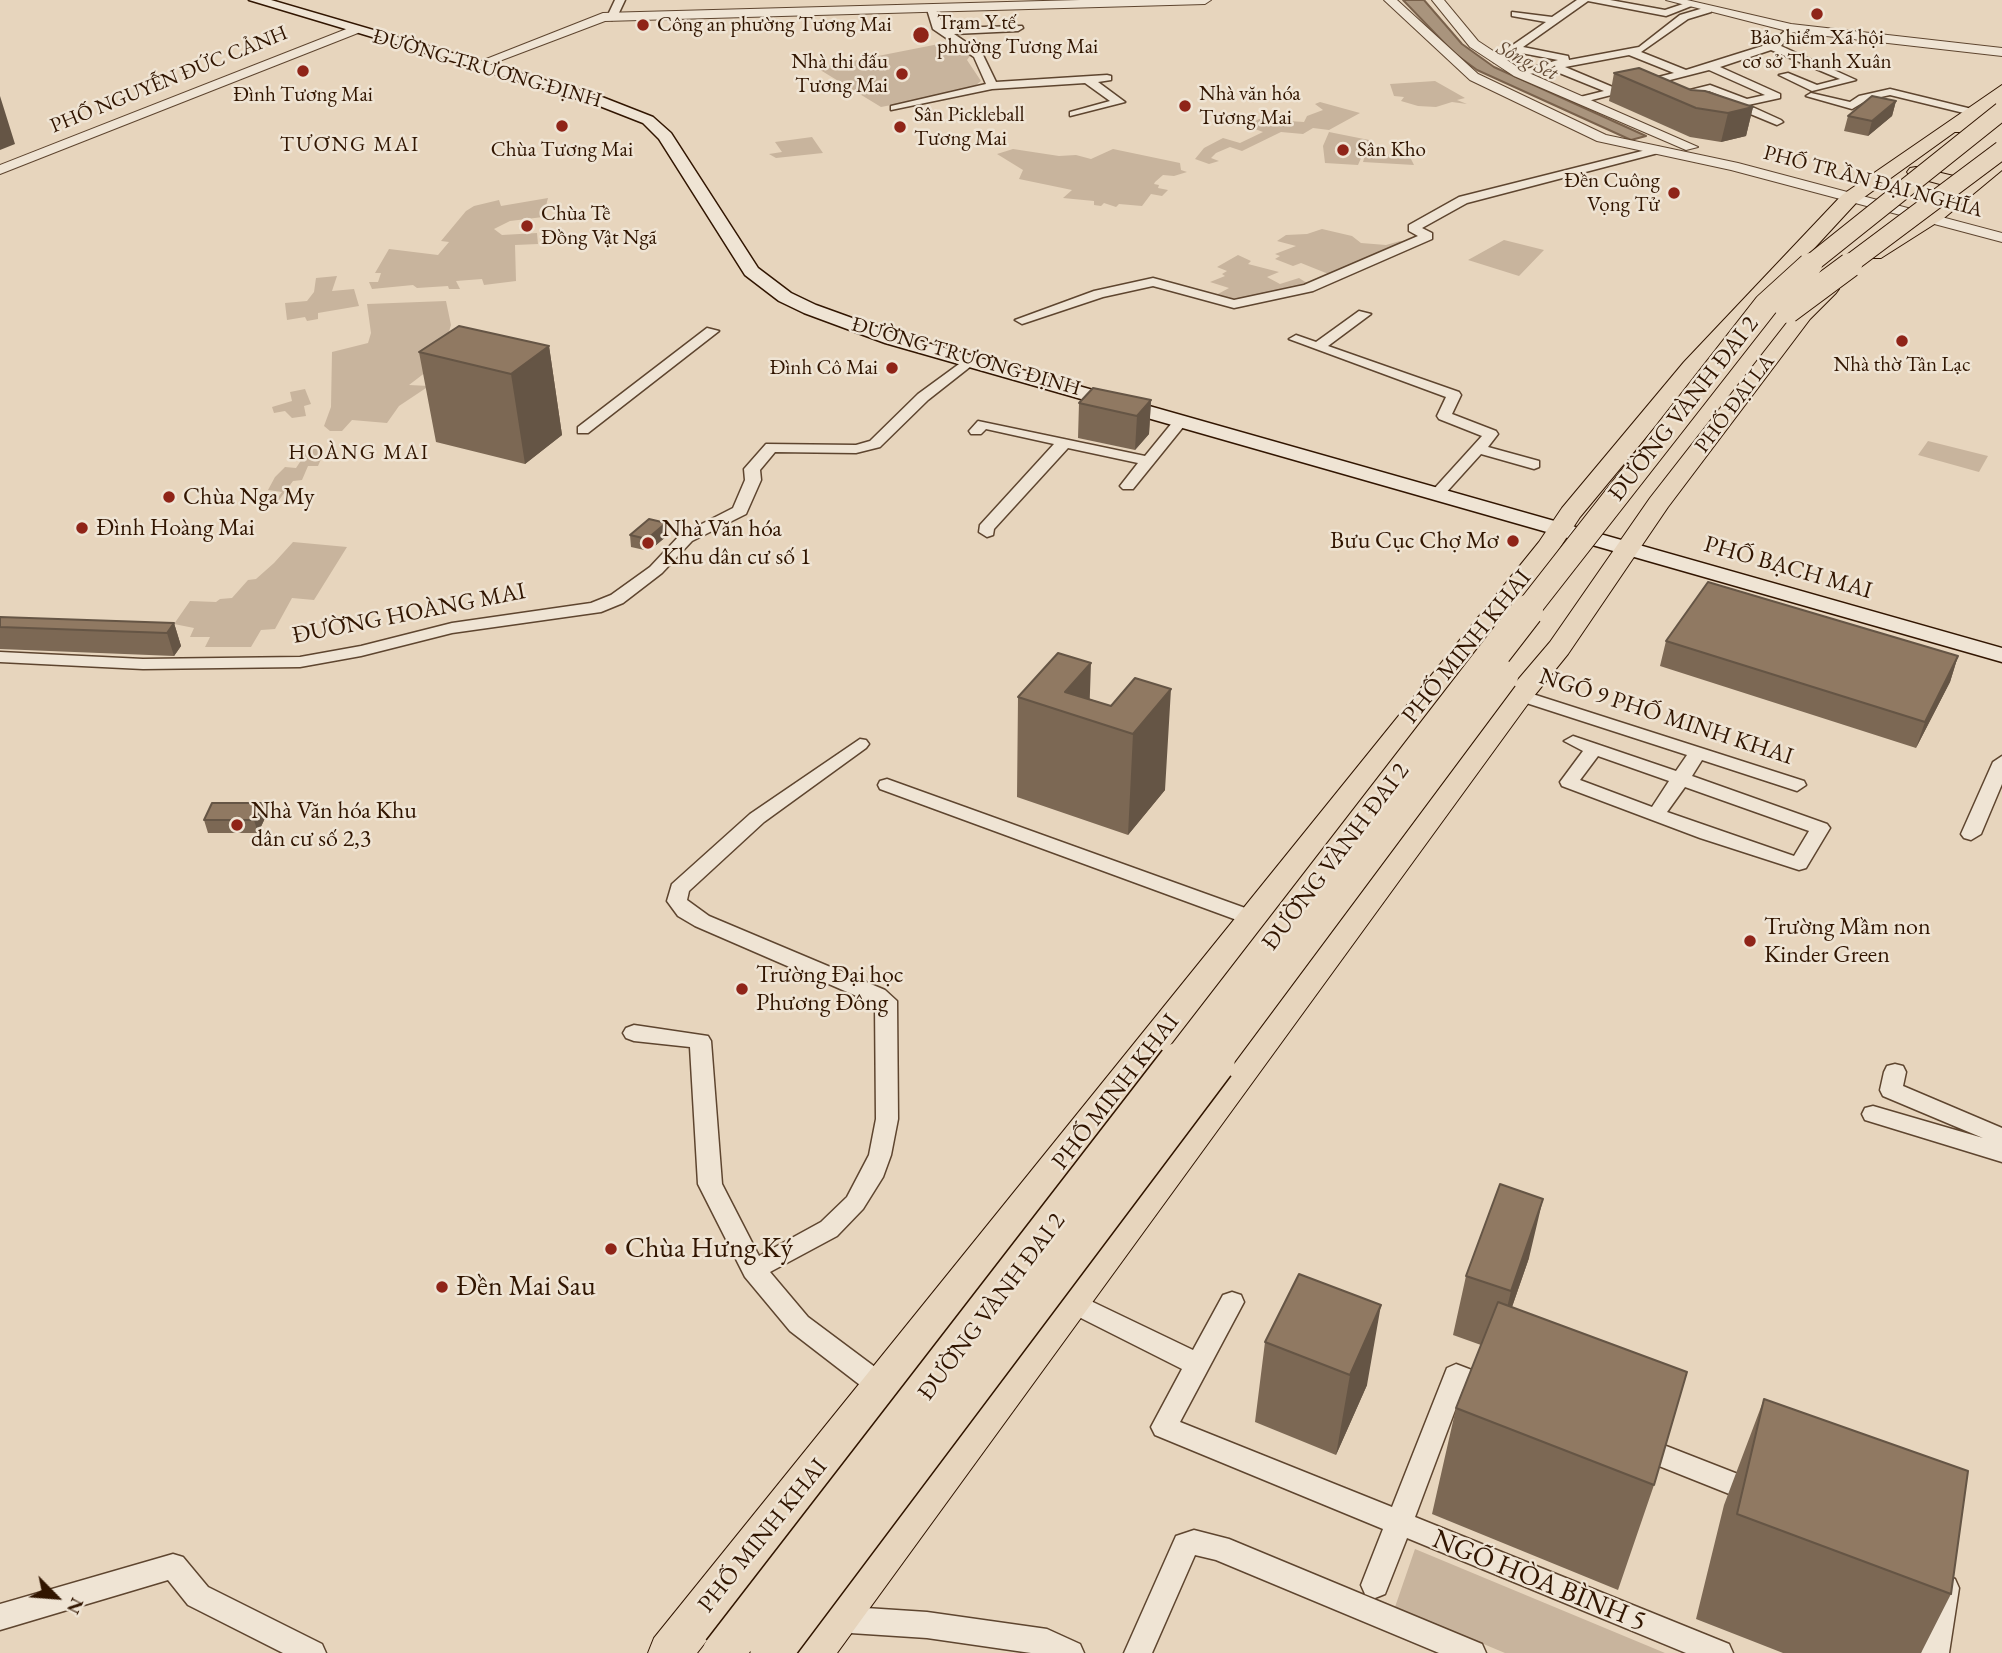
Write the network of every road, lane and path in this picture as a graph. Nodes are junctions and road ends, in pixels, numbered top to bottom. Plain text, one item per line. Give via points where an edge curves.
1 (256, 0) edge
2 (620, 0) edge
3 (1205, 0) edge
4 (1390, 0) edge
5 (1438, 0) edge
6 (1584, 0) edge
7 (1593, 0) edge
8 (1672, 0) edge
9 (1689, 5) junction
10 (930, 8) junction
11 (1707, 9) junction
12 (1516, 14) dead end
13 (612, 17) junction
14 (1556, 22) junction
15 (1018, 28) dead end
16 (1791, 28) junction
17 (354, 30) junction
18 (944, 31) junction
19 (1772, 47) junction
20 (1516, 49) junction
21 (1629, 51) junction
22 (2002, 52) edge
23 (1596, 58) junction
24 (1498, 60) junction
25 (1560, 63) junction
26 (477, 65) junction
27 (1710, 67) junction
28 (1682, 72) dead end
29 (1518, 73) junction
30 (1758, 73) dead end
31 (1784, 75) dead end
32 (1107, 78) dead end
33 (1736, 78) junction
34 (1088, 80) junction
35 (1651, 80) edge
36 (1844, 84) junction
37 (992, 86) junction
38 (1632, 88) junction
39 (1610, 89) dead end
40 (2002, 90) edge
41 (1874, 95) junction
42 (1811, 96) dead end
43 (1655, 98) edge
44 (2002, 99) edge
45 (1580, 100) junction
46 (1736, 104) junction
47 (895, 108) dead end
48 (2002, 110) edge
49 (1074, 114) dead end
50 (1965, 120) junction
51 (1777, 122) dead end
52 (1724, 123) edge
53 (2002, 127) edge
54 (2002, 141) edge
55 (1685, 144) junction
56 (1661, 151) junction
57 (1928, 153) junction
58 (2000, 159) edge
59 (1972, 164) junction
60 (1733, 166) junction
61 (0, 170) edge
62 (1916, 172) junction
63 (1951, 181) junction
64 (1849, 199) junction
65 (1873, 205) junction
66 (1907, 214) junction
67 (1927, 219) junction
68 (2002, 238) edge
69 (1794, 258) junction
70 (1853, 266) junction
71 (1777, 308) junction
72 (1364, 314) dead end
73 (1023, 320) dead end
74 (712, 331) dead end
75 (1296, 338) dead end
76 (1319, 346) junction
77 (970, 360) junction
78 (1181, 421) junction
79 (583, 430) dead end
80 (1479, 449) junction
81 (1620, 454) junction
82 (1534, 464) dead end
83 (1145, 465) junction
84 (1684, 470) junction
85 (1128, 486) dead end
86 (1438, 493) junction
87 (1560, 529) junction
88 (987, 531) dead end
89 (1628, 550) junction
90 (2002, 655) edge
91 (0, 657) edge
92 (1520, 695) junction
93 (1573, 741) dead end
94 (860, 744) dead end
95 (1594, 748) junction
96 (1698, 753) junction
97 (2002, 762) edge
98 (1682, 778) junction
99 (887, 785) dead end
100 (1797, 785) dead end
101 (1656, 815) junction
102 (1971, 834) dead end
103 (1252, 918) junction
104 (634, 1033) dead end
105 (1895, 1072) dead end
106 (1119, 1088) junction
107 (1873, 1114) dead end
108 (1204, 1122) junction
109 (2002, 1137) edge
110 (2002, 1153) edge
111 (1037, 1192) junction
112 (1124, 1231) junction
113 (754, 1270) junction
114 (1072, 1302) junction
115 (1232, 1302) dead end
116 (1196, 1364) junction
117 (882, 1387) junction
118 (1507, 1395) edge
119 (1611, 1436) edge
120 (1779, 1502) edge
121 (1398, 1524) junction
122 (1935, 1562) edge
123 (1375, 1585) dead end
124 (0, 1617) edge
125 (835, 1619) junction
126 (312, 1653) edge
127 (670, 1653) edge
128 (723, 1653) edge
129 (771, 1653) edge
130 (810, 1653) edge
131 (1070, 1653) edge
132 (1138, 1653) edge
133 (1472, 1653) edge
134 (1718, 1653) edge
135 (1935, 1653) edge

1 - 17 main road, ĐƯỜNG TRƯƠNG ĐỊNH
2 - 13 street
3 - 10 street
4 - 56 street, PHỐ TRẦN ĐẠI NGHĨA via 1474,77 1602,138
5 - 24 street, PHỐ TRẦN ĐẠI NGHĨA via 1474,44
6 - 14 street
7 - 9 street via 1666,13
8 - 9 street
9 - 11 street
10 - 13 street
10 - 18 street via 937,27
11 - 16 street
11 - 21 street via 1684,17 1642,48
12 - 14 street
13 - 26 street via 590,20
14 - 20 street
15 - 18 street
16 - 19 street
16 - 22 street
17 - 26 main road, ĐƯỜNG TRƯƠNG ĐỊNH
17 - 61 street, PHỐ NGUYỄN ĐỨC CẢNH
18 - 37 street via 978,55
19 - 27 street
19 - 36 street via 1851,80
20 - 24 street
20 - 25 street
21 - 23 street
21 - 28 street
23 - 25 street
23 - 35 street
24 - 29 street, PHỐ TRẦN ĐẠI NGHĨA
25 - 29 street
25 - 39 street
26 - 77 main road, ĐƯỜNG TRƯƠNG ĐỊNH via 607,103 648,120 665,136 751,271 785,297 892,339
27 - 33 street
27 - 38 street
29 - 45 street, PHỐ TRẦN ĐẠI NGHĨA
30 - 33 street
31 - 36 street via 1816,89
32 - 34 street
33 - 46 street via 1776,96
34 - 37 street
34 - 49 street via 1119,102
36 - 41 street
37 - 47 street
38 - 43 street
38 - 45 street
40 - 50 main road
41 - 42 street via 1852,106
41 - 50 street via 1890,92
44 - 50 highway
45 - 55 street, PHỐ TRẦN ĐẠI NGHĨA
46 - 51 street
46 - 52 street via 1710,114
48 - 57 main road
48 - 71 highway, ĐƯỜNG VÀNH ĐAI 2, bridge via 1830,246
50 - 57 main road
50 - 71 highway, bridge via 1817,240
53 - 71 highway, ĐƯỜNG VÀNH ĐAI 2, bridge via 1873,227 1808,288
54 - 59 main road, PHỐ ĐẠI LA
55 - 56 street
55 - 60 street, PHỐ TRẦN ĐẠI NGHĨA
56 - 60 street, PHỐ TRẦN ĐẠI NGHĨA
56 - 73 street via 1462,201 1413,228 1428,236 1308,288 1234,304 1153,282 1099,294
57 - 62 main road
57 - 64 main road
58 - 59 main road
58 - 67 main road, PHỐ ĐẠI LA
58 - 71 highway, bridge
59 - 63 main road, PHỐ ĐẠI LA
60 - 64 street, PHỐ TRẦN ĐẠI NGHĨA
62 - 63 main road
62 - 65 main road
63 - 66 main road, PHỐ ĐẠI LA
64 - 65 street, PHỐ TRẦN ĐẠI NGHĨA
64 - 69 main road
65 - 66 street, PHỐ TRẦN ĐẠI NGHĨA
65 - 69 main road
66 - 67 street, PHỐ TRẦN ĐẠI NGHĨA
66 - 70 main road, PHỐ ĐẠI LA via 1874,240
67 - 68 street, PHỐ TRẦN ĐẠI NGHĨA
67 - 70 main road, PHỐ ĐẠI LA
69 - 81 main road via 1692,367
70 - 84 main road, PHỐ ĐẠI LA via 1803,315
71 - 128 highway, ĐƯỜNG VÀNH ĐAI 2, bridge via 1400,773
71 - 129 highway, ĐƯỜNG VÀNH ĐAI 2, bridge via 1756,347 1585,567
72 - 76 street
74 - 79 street
75 - 76 street
76 - 80 street via 1454,395 1444,416 1491,434
77 - 78 main road, ĐƯỜNG TRƯƠNG ĐỊNH
77 - 91 street, ĐƯỜNG HOÀNG MAI via 923,397 876,444 856,449 771,447 752,469 753,480 740,511 686,538 656,570 617,599 595,608 452,628 300,662 143,664
78 - 83 street
78 - 86 main road, ĐƯỜNG TRƯƠNG ĐỊNH
80 - 82 street
80 - 86 street
81 - 84 main road
81 - 87 main road
83 - 85 street
83 - 88 street via 1061,446
84 - 89 main road, PHỐ ĐẠI LA
86 - 87 main road, ĐƯỜNG TRƯƠNG ĐỊNH
87 - 89 main road, PHỐ BẠCH MAI
87 - 103 main road, PHỐ MINH KHAI
89 - 90 main road, PHỐ BẠCH MAI
89 - 92 main road
92 - 96 street, NGÕ 9 PHỐ MINH KHAI
92 - 108 main road
93 - 95 street
94 - 113 street via 757,818 679,889 677,901 702,921 886,1002 887,1119 872,1177 829,1229
95 - 98 street
95 - 101 street via 1569,782
96 - 98 street
96 - 100 street, NGÕ 9 PHỐ MINH KHAI
97 - 102 street
98 - 101 street
98 - 101 street via 1820,828 1800,864
99 - 103 street
103 - 106 main road, PHỐ MINH KHAI
104 - 113 street via 700,1041 710,1184
105 - 109 street via 1891,1090
106 - 108 main road via 1125,1105 1146,1125 1181,1131
106 - 111 main road, PHỐ MINH KHAI
107 - 110 street
108 - 112 main road
111 - 112 main road via 1069,1183 1105,1189 1121,1206
111 - 117 main road, PHỐ MINH KHAI
112 - 114 main road
113 - 117 street via 799,1324
114 - 116 street
114 - 125 main road
115 - 116 street, NGÕ HÒA BÌNH 5
116 - 121 street, NGÕ HÒA BÌNH 5 via 1164,1427
117 - 127 main road, PHỐ MINH KHAI
118 - 121 street via 1455,1375
119 - 120 street
121 - 123 street
121 - 134 street, NGÕ HÒA BÌNH 5
122 - 135 street via 1948,1567
124 - 126 street via 173,1566 198,1596
125 - 130 main road
125 - 131 street via 927,1625 1047,1642
132 - 133 street via 1186,1545 1194,1542 1219,1548

